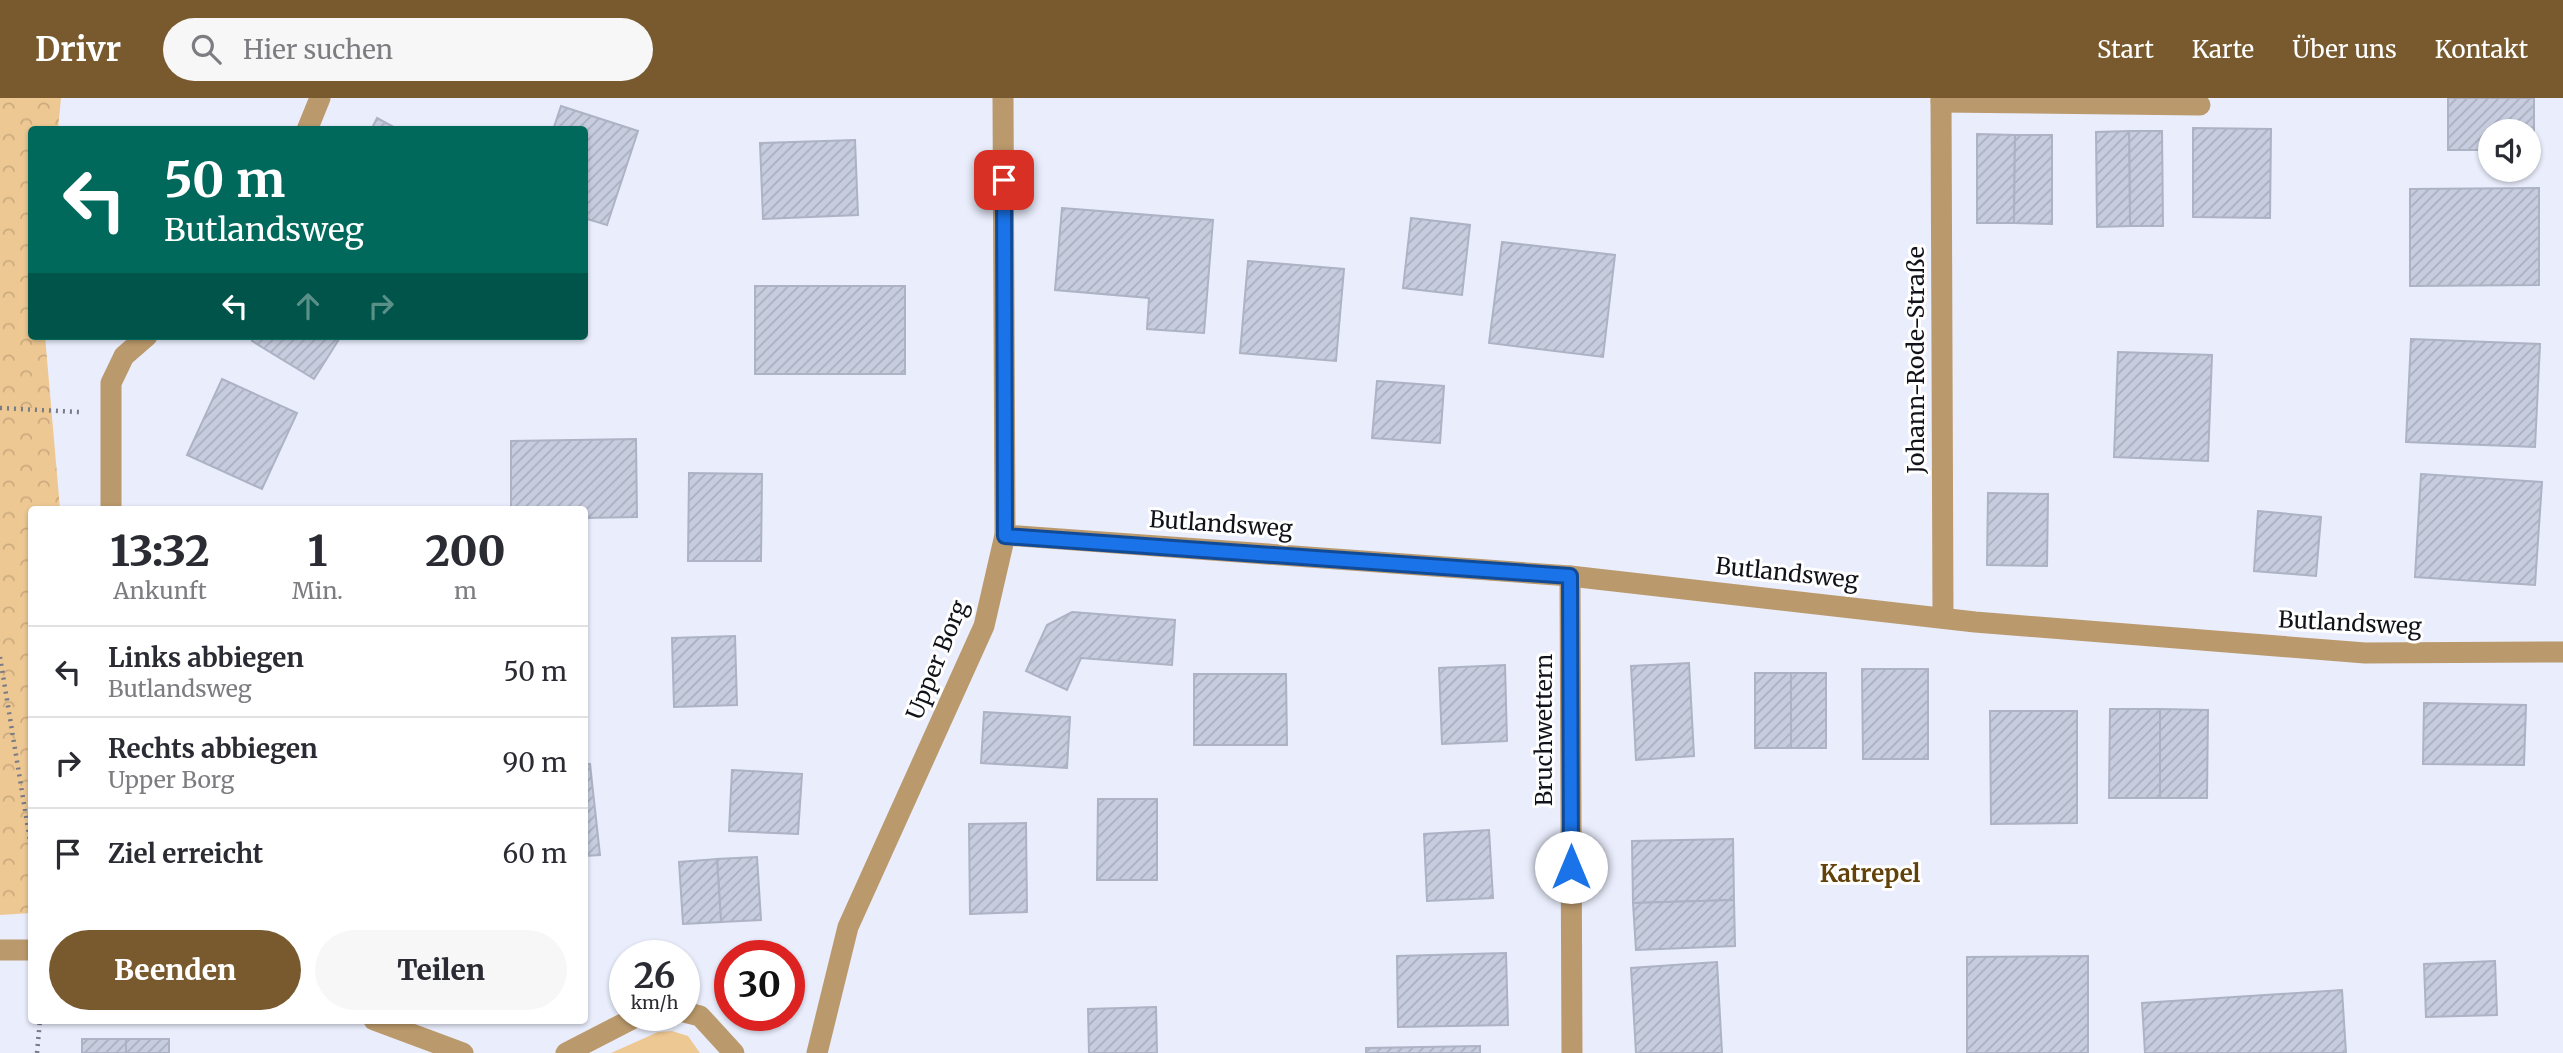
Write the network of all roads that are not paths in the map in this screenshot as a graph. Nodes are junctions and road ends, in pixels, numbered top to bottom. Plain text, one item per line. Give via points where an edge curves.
1 (320, 98) edge
2 (1003, 98) edge
3 (1941, 100) edge
4 (2054, 101) edge
5 (2200, 105) dead end
6 (309, 126) edge
7 (142, 340) edge
8 (111, 506) edge
9 (1005, 536) junction
10 (1570, 576) junction
11 (1943, 617) junction
12 (2563, 652) edge
13 (0, 950) edge
14 (28, 950) edge
15 (700, 1016) edge
16 (384, 1024) edge
17 (609, 1031) edge
18 (463, 1053) edge
19 (566, 1053) edge
20 (734, 1053) edge
21 (817, 1053) edge
22 (1573, 1053) edge

1 - 6 street
2 - 9 street, Upper Borg
3 - 4 street, Johann-Rode-Straße
3 - 11 street, Johann-Rode-Straße
4 - 5 street, Johann-Rode-Straße
7 - 8 street via 124,356 111,383
9 - 10 street, Butlandsweg
9 - 21 street, Upper Borg via 984,626 848,926
10 - 11 street, Butlandsweg
10 - 22 street, Bruchwettern
11 - 12 street, Butlandsweg via 2365,653
13 - 14 street
15 - 20 street
16 - 18 street
17 - 19 street

